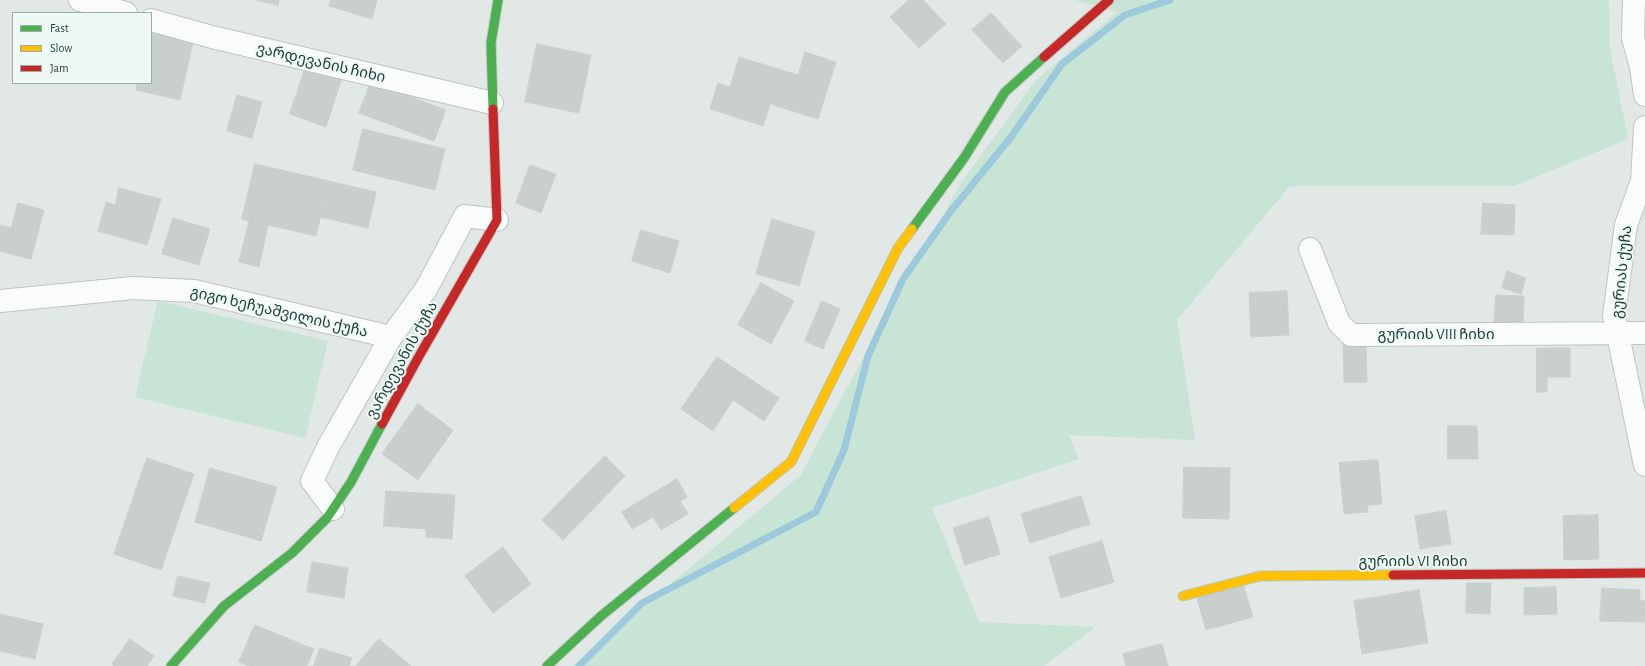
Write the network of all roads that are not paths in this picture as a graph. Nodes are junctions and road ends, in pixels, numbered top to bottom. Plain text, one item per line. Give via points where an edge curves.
1 (80, 0) edge
2 (498, 0) edge
3 (1109, 0) edge
4 (1634, 0) edge
5 (122, 12) edge
6 (152, 20) edge
7 (1639, 38) edge
8 (1645, 95) edge
9 (492, 103) junction
10 (1645, 127) edge
11 (497, 220) junction
12 (1310, 249) dead end
13 (0, 301) edge
14 (1645, 333) edge
15 (1618, 334) junction
16 (391, 337) junction
17 (1645, 465) edge
18 (333, 509) junction
19 (1645, 573) edge
20 (1183, 596) dead end
21 (171, 666) edge
22 (547, 666) edge

1 - 5 street
2 - 9 street via 491,43
3 - 22 street via 1005,92 964,158 898,248 791,462 601,616
4 - 7 street
6 - 9 street, ვარდევანის ჩიხი via 212,37
7 - 8 street
9 - 11 street
10 - 15 street, გურიას ქუჩა via 1642,181 1626,224 1614,316
11 - 16 street via 465,216 426,289
11 - 18 street, ვარდევანის ქუჩა via 351,482
12 - 15 street, გურიის VIII ჩიხი via 1339,323 1350,335
13 - 16 street, გიგო ხეჩუაშვილის ქუჩა via 133,288 194,291
14 - 15 street, გურიის VIII ჩიხი
15 - 17 street, გურიას ქუჩა
16 - 18 street via 328,447 312,481
18 - 21 street, ვარდევანის ქუჩა via 292,553 224,606
19 - 20 street, გურიის VI ჩიხი via 1260,576

